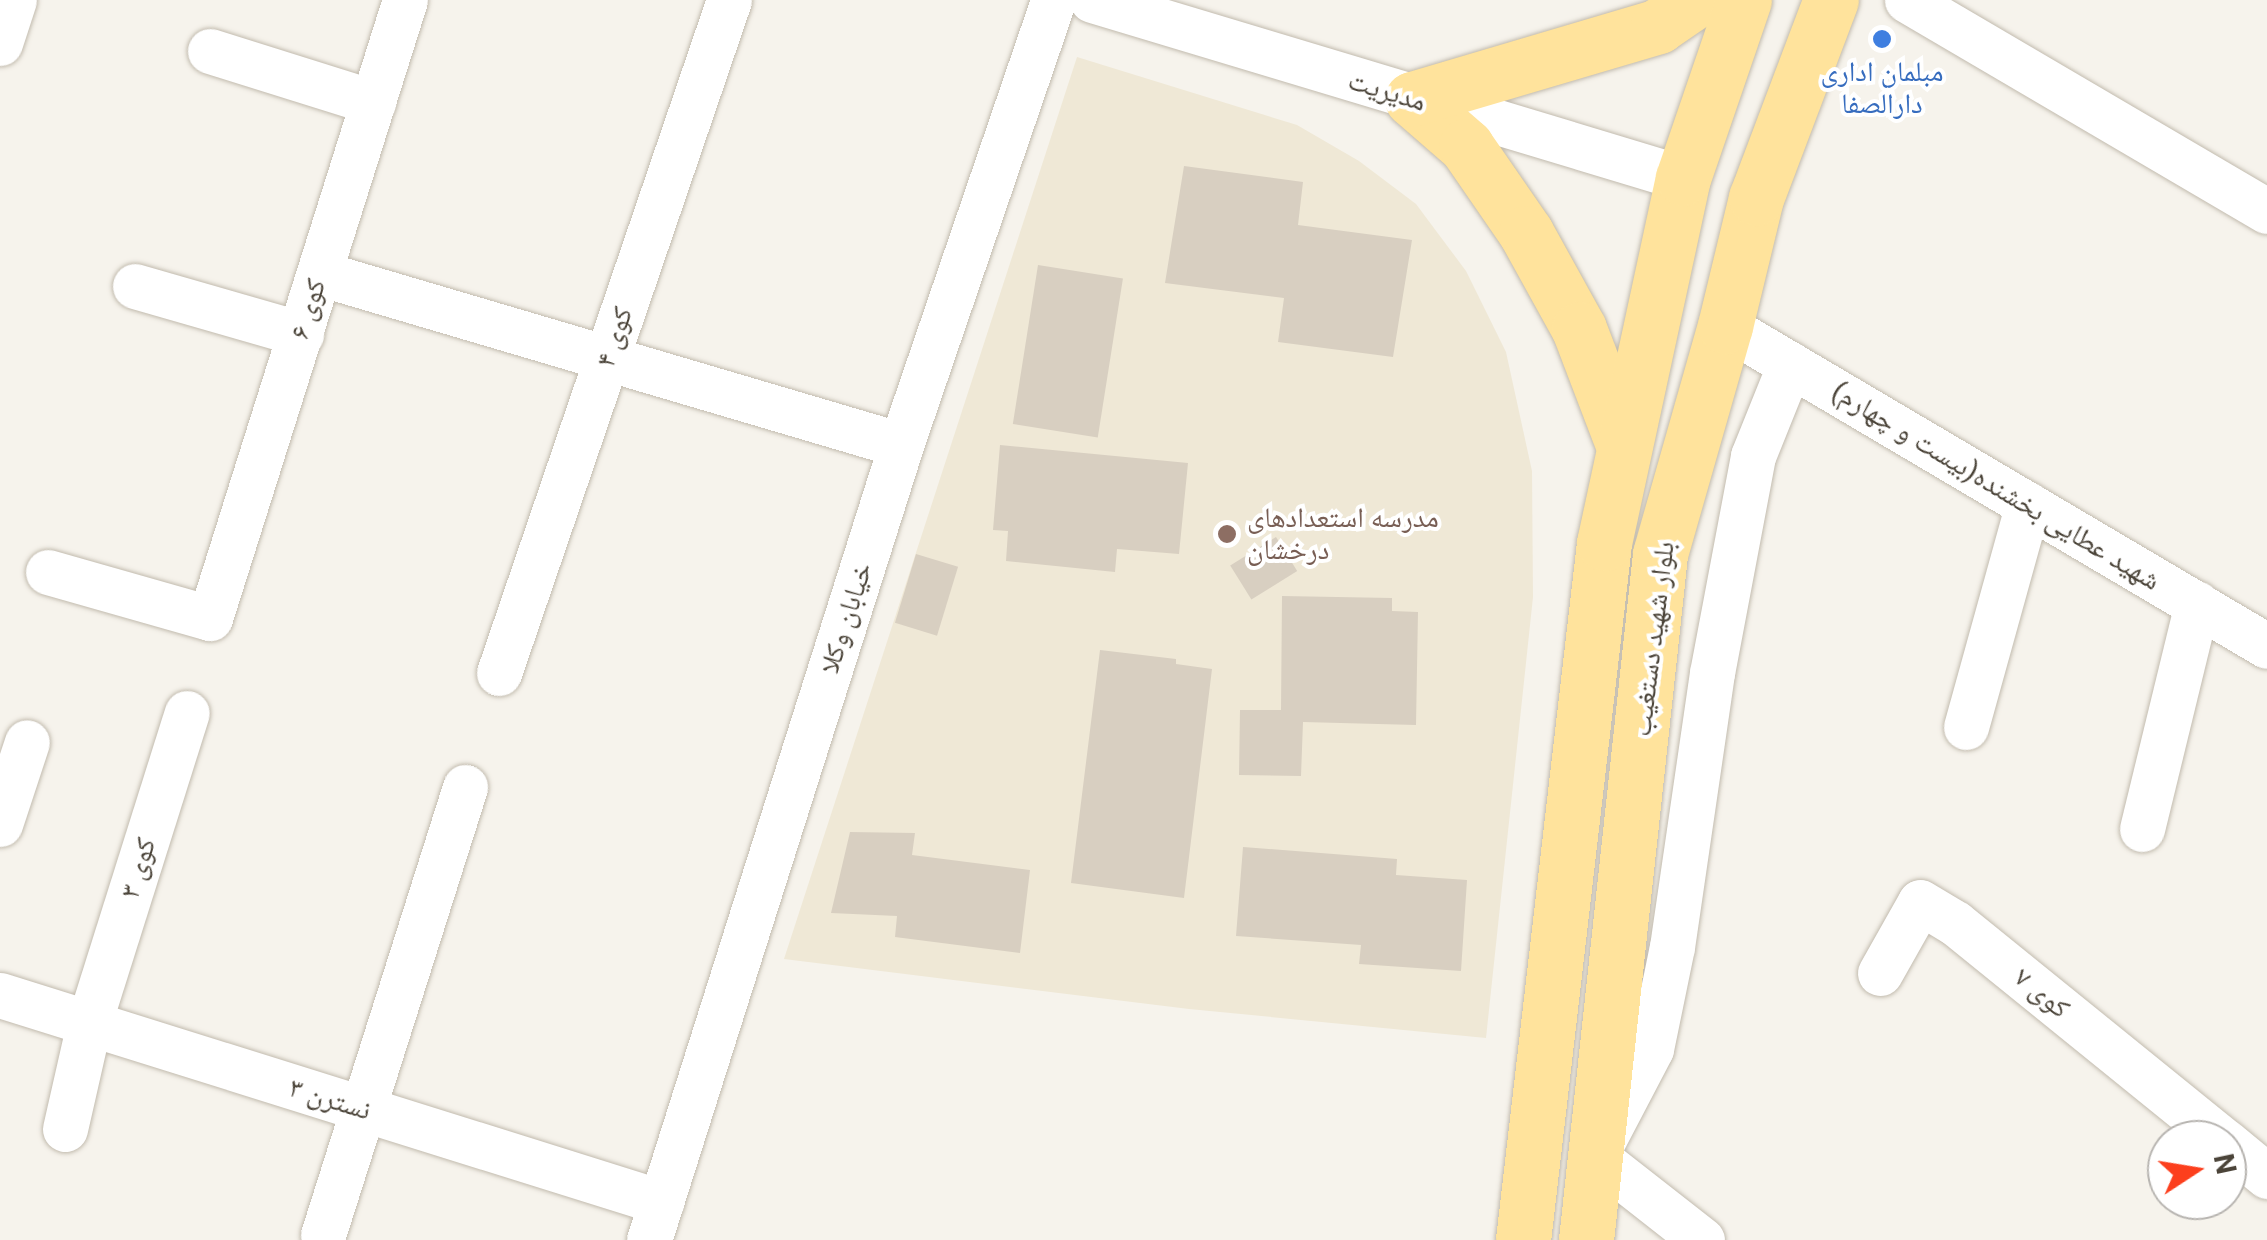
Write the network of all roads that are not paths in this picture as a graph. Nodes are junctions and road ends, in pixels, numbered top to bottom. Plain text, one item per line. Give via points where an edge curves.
1 (14, 0) edge
2 (405, 0) edge
3 (729, 0) edge
4 (1053, 0) edge
5 (1092, 0) edge
6 (1696, 0) edge
7 (1744, 0) edge
8 (1831, 0) edge
9 (1907, 0) edge
10 (0, 43) edge
11 (210, 51) dead end
12 (1412, 99) junction
13 (373, 102) junction
14 (1683, 178) junction
15 (1756, 198) junction
16 (2267, 211) edge
17 (319, 272) junction
18 (135, 286) dead end
19 (1725, 326) junction
20 (300, 334) junction
21 (606, 358) junction
22 (1790, 364) junction
23 (901, 445) junction
24 (1624, 447) junction
25 (2028, 504) junction
26 (48, 572) dead end
27 (2197, 604) junction
28 (2267, 646) edge
29 (499, 673) dead end
30 (186, 714) dead end
31 (1966, 727) dead end
32 (27, 742) dead end
33 (465, 787) dead end
34 (0, 824) edge
35 (2142, 830) dead end
36 (1880, 973) dead end
37 (0, 995) edge
38 (89, 1023) junction
39 (361, 1108) junction
40 (2198, 1120) edge
41 (65, 1129) dead end
42 (1596, 1156) junction
43 (2247, 1160) edge
44 (2267, 1176) edge
45 (655, 1221) edge
46 (323, 1235) dead end
47 (1522, 1240) edge
48 (1586, 1240) edge
49 (1702, 1240) edge

1 - 10 street
2 - 13 street, کوی ۶
3 - 21 street, کوی ۴
4 - 23 street, خیابان وکلا
5 - 12 street, مدیریت
6 - 12 main road via 1658,26
7 - 14 main road
8 - 15 main road, بلوار شهید دستغیب
9 - 16 street
11 - 13 street
12 - 14 street, مدیریت
12 - 24 main road via 1466,146 1526,234 1579,329
13 - 17 street, کوی ۶
14 - 15 main road
14 - 24 main road
15 - 19 main road, بلوار شهید دستغیب
17 - 20 street, کوی ۶
17 - 21 street
18 - 20 street
19 - 22 street, شهید عطایی بخشنده(بیست و چهارم)
19 - 42 main road, بلوار شهید دستغیب via 1660,554
20 - 26 street, کوی ۶ via 210,618
21 - 23 street
21 - 29 street, کوی ۴
22 - 25 street, شهید عطایی بخشنده(بیست و چهارم)
22 - 42 street via 1752,456 1651,1049
23 - 45 street, خیابان وکلا
24 - 47 main road via 1601,562
25 - 27 street, شهید عطایی بخشنده(بیست و چهارم)
25 - 31 street
27 - 28 street, شهید عطایی بخشنده(بیست و چهارم)
27 - 35 street
30 - 38 street, کوی ۳
32 - 34 street
33 - 39 street
36 - 40 street, کوی ۷ via 1920,902 1955,923
37 - 38 street, نسترن ۳
38 - 39 street, نسترن ۳
38 - 41 street
39 - 45 street, نسترن ۳
39 - 46 street
42 - 48 main road, بلوار شهید دستغیب
42 - 49 street
43 - 44 street, کوی ۷

